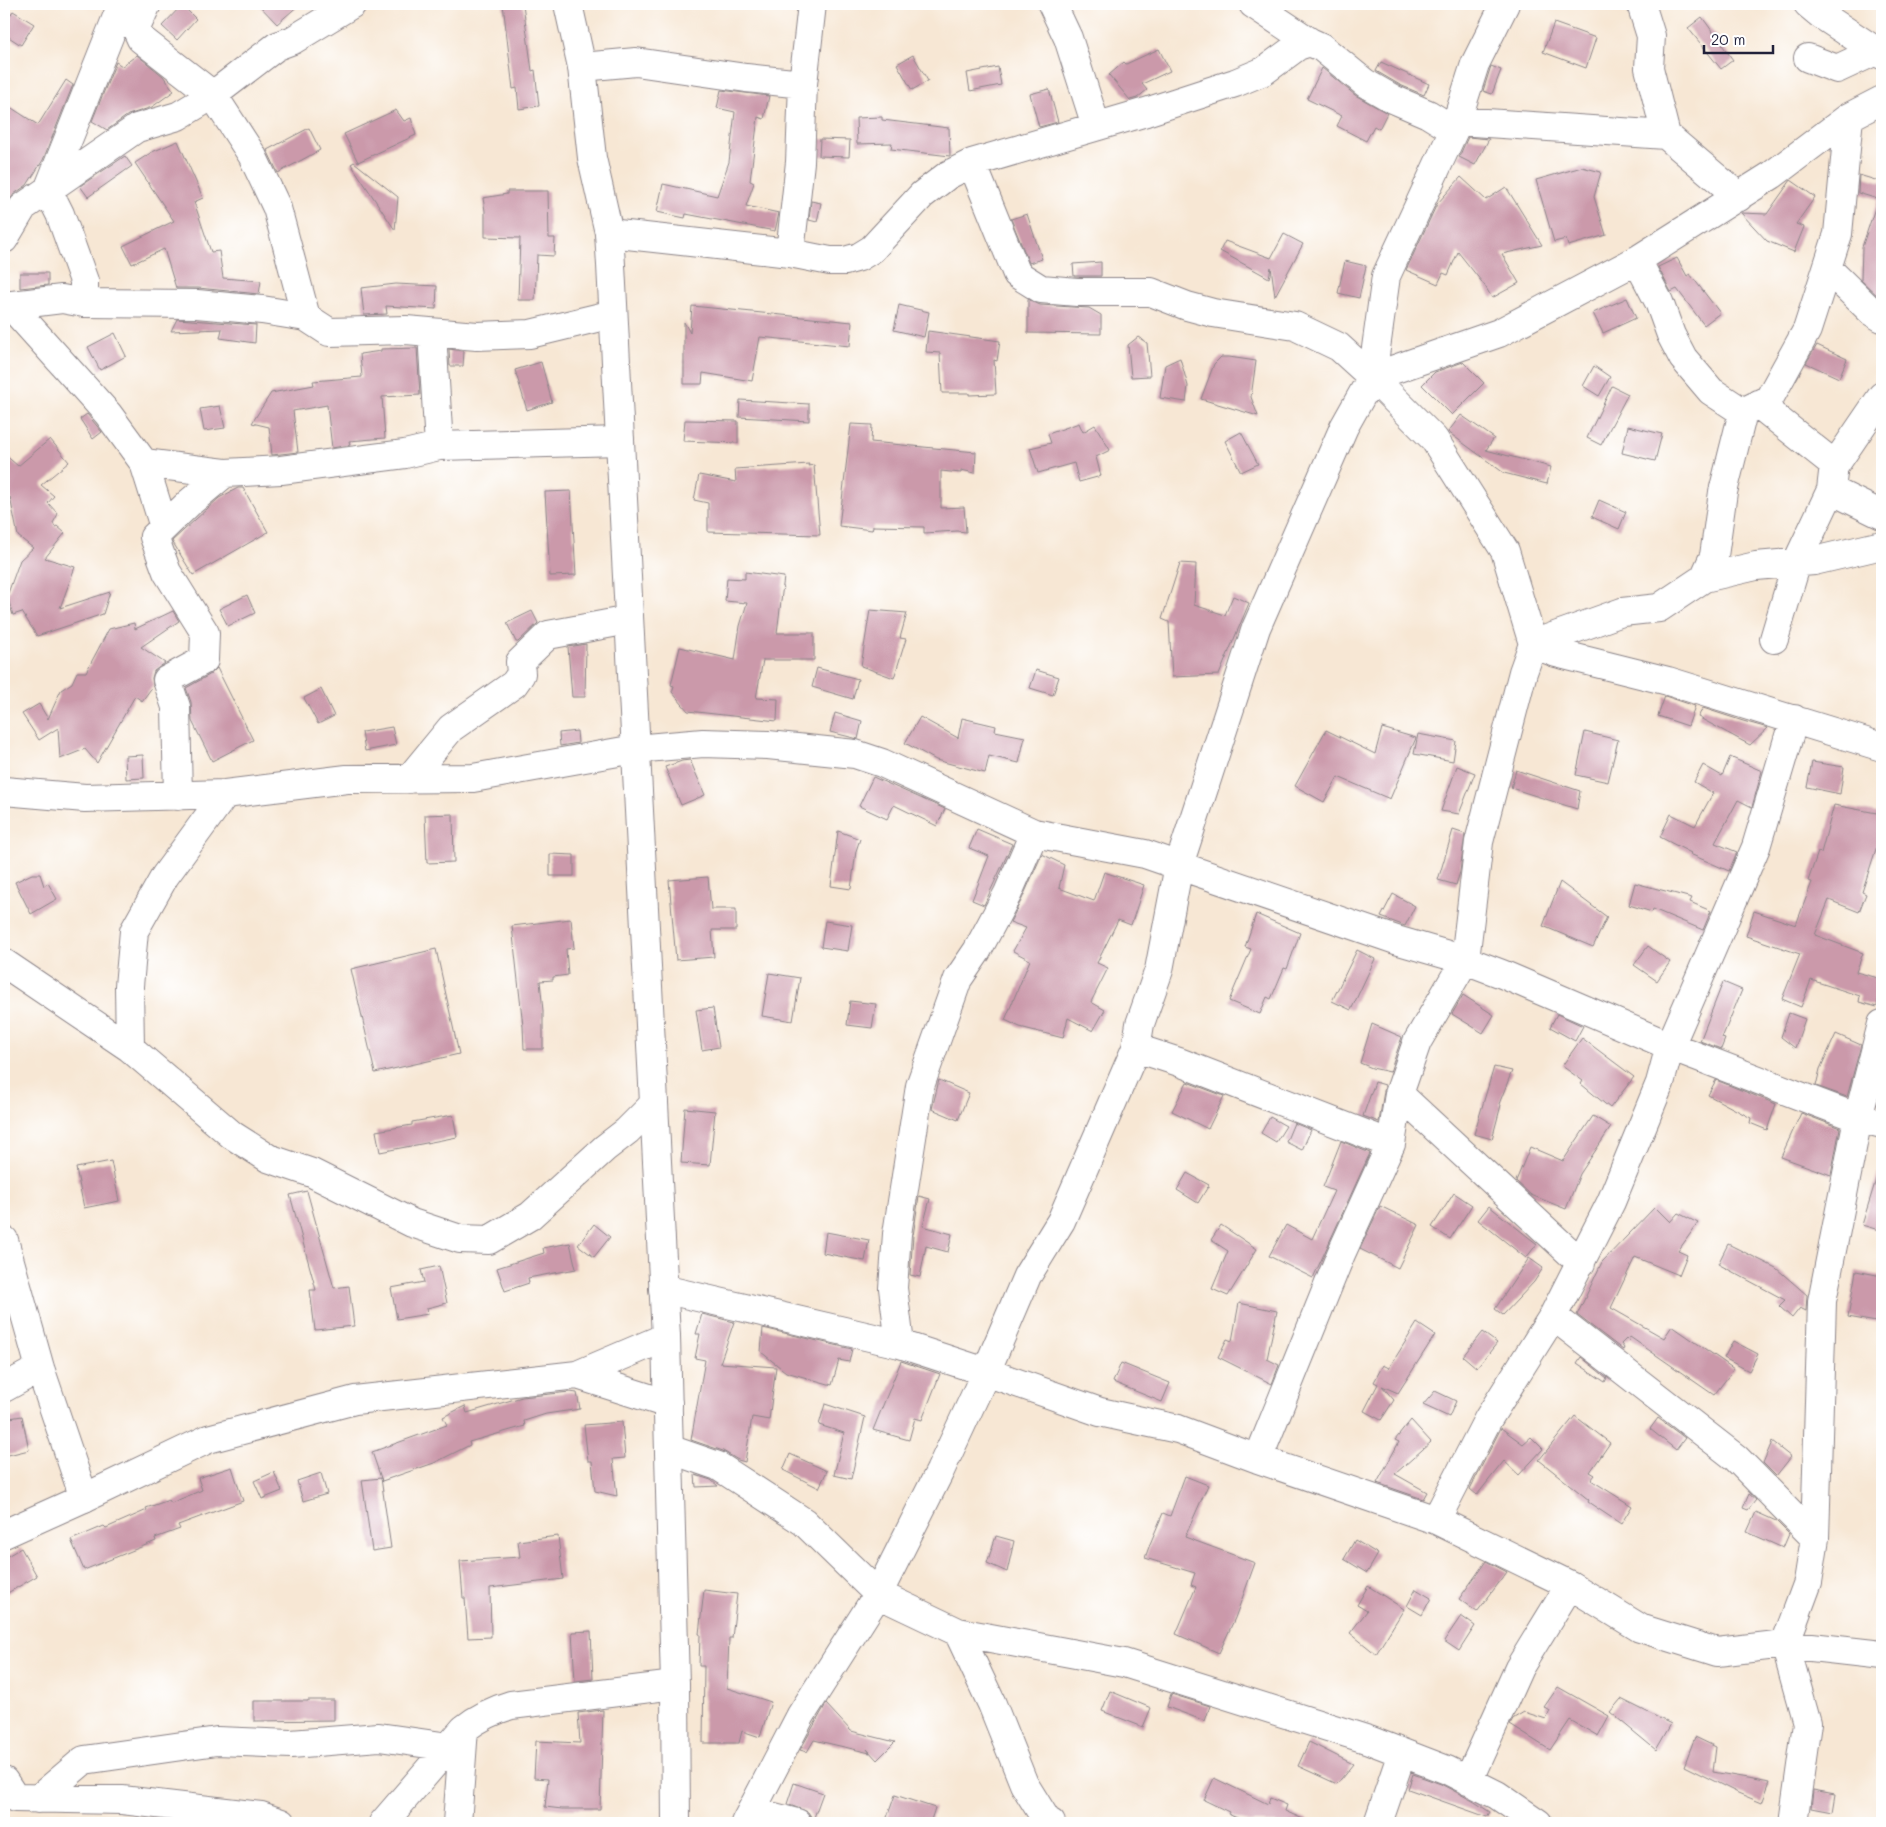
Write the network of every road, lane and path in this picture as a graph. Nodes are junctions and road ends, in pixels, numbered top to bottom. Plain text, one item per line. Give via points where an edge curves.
1 (122, 4) edge
2 (147, 4) edge
3 (352, 4) edge
4 (568, 4) edge
5 (812, 4) edge
6 (1052, 4) edge
7 (1253, 4) edge
8 (1505, 4) edge
9 (1642, 4) edge
10 (1808, 4) edge
11 (1310, 42) junction
12 (1880, 51) edge
13 (1808, 58) dead end
14 (582, 67) junction
15 (803, 84) junction
16 (213, 95) junction
17 (1882, 100) edge
18 (1849, 117) junction
19 (1096, 126) junction
20 (1456, 126) junction
21 (1666, 135) junction
22 (972, 163) junction
23 (48, 190) junction
24 (1739, 197) junction
25 (609, 233) junction
26 (4, 238) edge
27 (790, 253) junction
28 (1637, 260) junction
29 (1828, 269) junction
30 (84, 303) junction
31 (7, 306) edge
32 (614, 314) junction
33 (306, 318) junction
34 (1882, 318) edge
35 (432, 332) junction
36 (1372, 377) junction
37 (1882, 396) edge
38 (1750, 408) junction
39 (620, 441) junction
40 (439, 446) junction
41 (144, 463) junction
42 (225, 473) junction
43 (1833, 477) junction
44 (1882, 515) edge
45 (164, 527) junction
46 (1882, 545) edge
47 (1797, 562) junction
48 (1704, 578) junction
49 (629, 620) junction
50 (1774, 639) dead end
51 (1533, 644) junction
52 (1794, 719) junction
53 (1882, 747) edge
54 (635, 749) junction
55 (409, 779) junction
56 (4, 791) edge
57 (225, 794) junction
58 (178, 796) junction
59 (1034, 833) junction
60 (1179, 865) junction
61 (1465, 960) junction
62 (4, 963) edge
63 (1882, 1024) edge
64 (1670, 1046) junction
65 (130, 1048) junction
66 (1136, 1048) junction
67 (1399, 1094) junction
68 (654, 1104) junction
69 (1870, 1121) edge
70 (1391, 1144) junction
71 (4, 1240) edge
72 (1580, 1262) junction
73 (663, 1289) junction
74 (1553, 1316) junction
75 (666, 1337) junction
76 (900, 1344) junction
77 (40, 1368) junction
78 (986, 1372) junction
79 (577, 1375) junction
80 (4, 1388) edge
81 (668, 1404) junction
82 (669, 1449) junction
83 (1258, 1459) junction
84 (84, 1498) junction
85 (1436, 1520) junction
86 (4, 1534) edge
87 (1814, 1538) junction
88 (1570, 1585) junction
89 (878, 1594) junction
90 (958, 1632) junction
91 (1786, 1644) junction
92 (1882, 1655) edge
93 (675, 1685) junction
94 (456, 1738) junction
95 (1402, 1753) junction
96 (4, 1781) edge
97 (1468, 1781) junction
98 (38, 1798) junction
99 (748, 1817) edge
100 (281, 1823) edge
101 (383, 1823) edge
102 (457, 1823) edge
103 (676, 1823) edge
104 (797, 1823) edge
105 (1050, 1823) edge
106 (1378, 1823) edge
107 (1538, 1823) edge
108 (1793, 1823) edge

1 - 23 main road
2 - 16 main road via 136,28 141,39
3 - 16 main road via 293,40 277,46
4 - 14 main road
5 - 15 main road
6 - 19 main road via 1068,38
7 - 11 main road
8 - 20 main road via 1475,64
9 - 21 main road via 1651,36 1649,68
10 - 12 main road
11 - 19 main road via 1298,46 1264,71 1235,83
11 - 20 main road via 1321,47 1365,83
12 - 13 main road via 1837,69
14 - 15 main road via 636,62
14 - 25 main road via 592,158
15 - 27 main road
16 - 23 main road via 178,116 137,128
16 - 33 main road via 252,155 277,208
17 - 18 main road
18 - 24 main road
18 - 29 main road via 1838,234
19 - 22 main road
20 - 21 main road
20 - 36 main road via 1386,276
21 - 24 main road
22 - 27 main road via 948,174 922,195 872,249 859,257 830,261
22 - 36 main road via 1017,274 1041,289 1151,292 1213,313 1294,326 1339,347
23 - 26 main road via 23,207
23 - 30 main road via 84,281
24 - 28 main road
25 - 27 main road
25 - 32 main road
28 - 36 main road via 1499,334
28 - 38 main road via 1683,358 1711,391
29 - 34 main road
29 - 38 main road via 1807,330 1769,399
30 - 31 main road via 62,299
30 - 33 main road via 197,304
31 - 41 main road via 108,414
32 - 35 main road via 530,334 477,336
32 - 39 main road
33 - 35 main road via 329,332
35 - 40 main road
36 - 51 main road via 1434,438 1505,551
36 - 60 main road via 1344,427 1256,628
37 - 43 main road
38 - 43 main road
38 - 48 main road via 1722,492 1714,556
39 - 40 main road
39 - 49 main road
40 - 42 main road via 405,454 281,470
41 - 42 main road
41 - 45 main road
42 - 45 main road
43 - 44 main road
43 - 47 main road
45 - 58 main road via 154,537 167,572 206,633 204,660 167,680 176,707
46 - 47 main road
47 - 48 main road via 1756,566
47 - 50 main road
48 - 51 main road via 1659,608 1622,612
49 - 54 main road
49 - 55 main road via 548,635 520,662 521,674 514,684 451,728
51 - 52 main road via 1556,654 1668,681
51 - 61 main road via 1479,842
52 - 53 main road
52 - 64 main road via 1756,847
54 - 55 main road via 473,778
54 - 59 main road via 703,742 856,754
54 - 68 main road
55 - 57 main road via 347,779
56 - 58 main road via 85,798
57 - 58 main road
57 - 65 main road via 165,876 134,931 129,986
59 - 60 main road via 1146,854
59 - 76 main road via 1008,893 958,979 920,1086 897,1234 893,1288
60 - 61 main road via 1396,940
60 - 66 main road via 1159,970 1140,1024
61 - 64 main road
61 - 67 main road via 1417,1042
62 - 65 main road
63 - 69 main road
64 - 69 main road
64 - 72 main road via 1660,1083 1611,1202
65 - 68 main road via 232,1135 268,1158 312,1173 412,1223 460,1240 489,1240 530,1216 627,1132
66 - 70 main road
66 - 78 main road via 1061,1222 1027,1276
67 - 70 main road
67 - 72 main road
68 - 73 main road
69 - 87 main road via 1822,1301
70 - 83 main road via 1341,1254
71 - 77 main road
72 - 74 main road
73 - 75 main road
73 - 76 main road
74 - 85 main road via 1488,1419
74 - 87 main road via 1736,1458
75 - 79 main road
75 - 81 main road
76 - 78 main road
77 - 80 main road
77 - 84 main road
78 - 83 main road via 1100,1412 1178,1429
78 - 89 main road
79 - 81 main road
79 - 84 main road via 355,1400 208,1439
81 - 82 main road
82 - 89 main road via 718,1466 804,1522
82 - 93 main road
83 - 85 main road
84 - 86 main road
85 - 88 main road
87 - 91 main road via 1808,1582
88 - 91 main road via 1640,1628 1717,1652
88 - 97 main road via 1519,1668
89 - 90 main road
89 - 99 main road via 802,1715
90 - 95 main road via 1124,1663
90 - 105 main road via 992,1704 1024,1784
91 - 92 main road
91 - 108 main road via 1807,1723
93 - 94 main road via 512,1705 476,1719
93 - 103 main road
94 - 98 main road via 379,1737 291,1744 217,1741 84,1760
94 - 101 main road
94 - 102 main road
95 - 97 main road
95 - 106 main road
96 - 98 main road via 16,1798
97 - 107 main road via 1497,1795
98 - 100 main road via 122,1800 261,1816
99 - 104 main road

